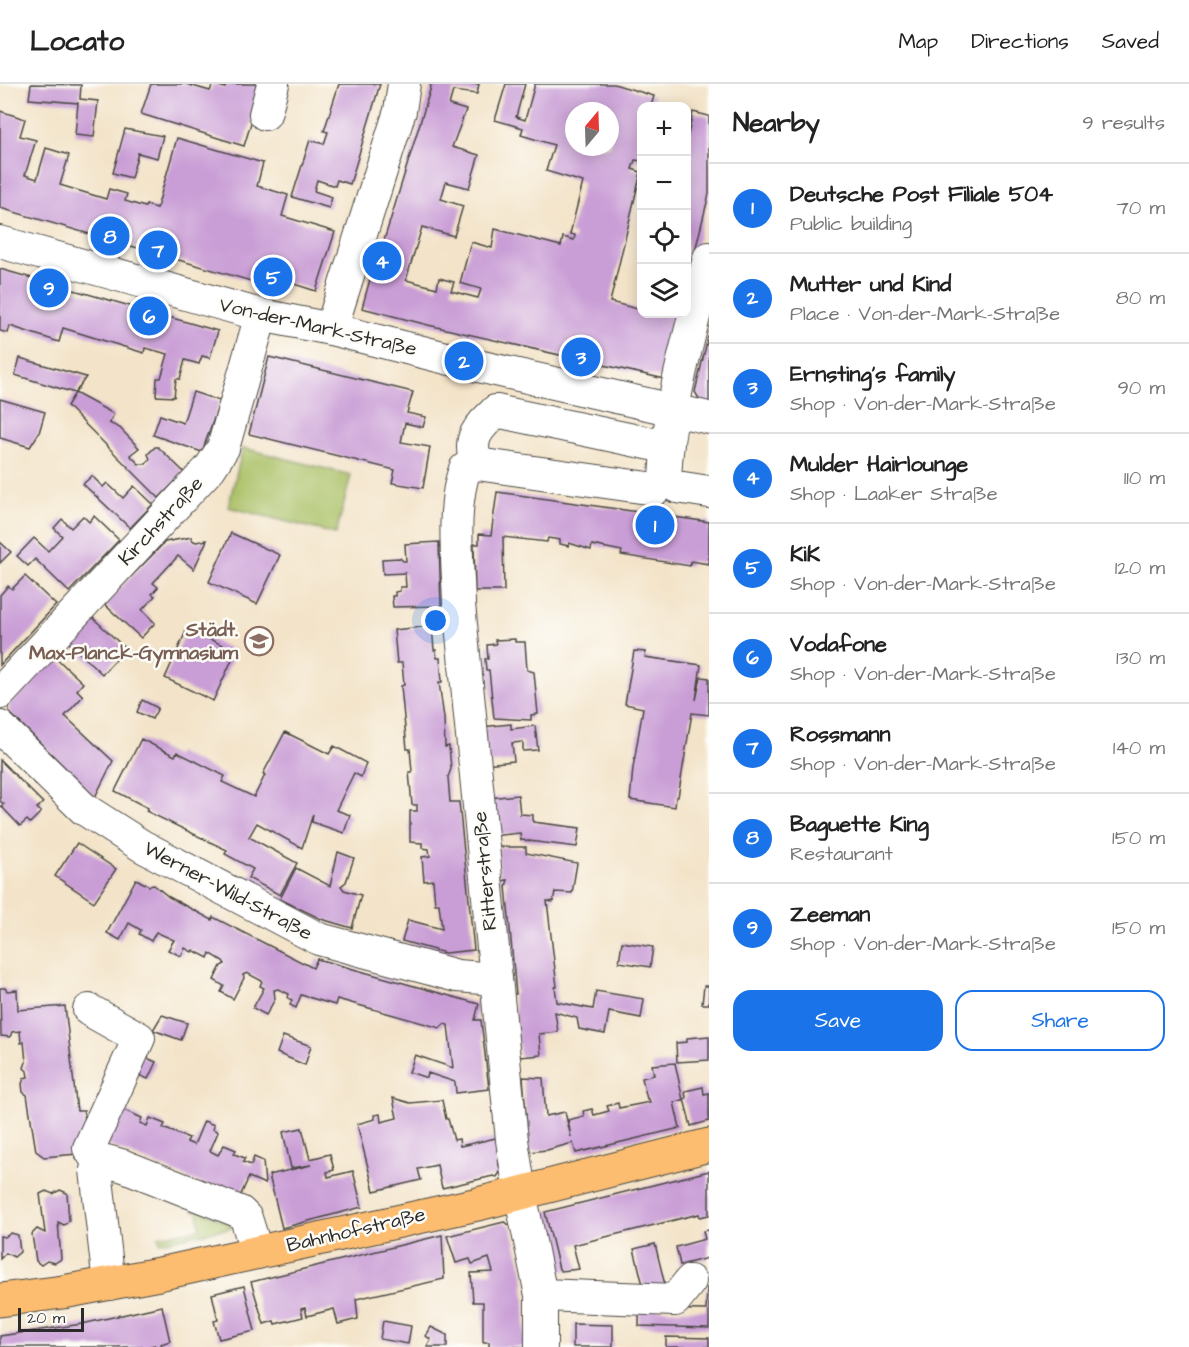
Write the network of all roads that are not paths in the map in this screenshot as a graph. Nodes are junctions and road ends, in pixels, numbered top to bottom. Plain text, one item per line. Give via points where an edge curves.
1 (273, 84) edge
2 (404, 84) edge
3 (265, 114) dead end
4 (0, 242) edge
5 (709, 258) edge
6 (261, 315) junction
7 (331, 329) junction
8 (478, 366) junction
9 (672, 410) junction
10 (496, 411) junction
11 (709, 418) edge
12 (666, 447) junction
13 (477, 464) junction
14 (665, 479) junction
15 (709, 492) edge
16 (0, 693) edge
17 (0, 727) edge
18 (495, 979) junction
19 (88, 1010) dead end
20 (709, 1145) edge
21 (99, 1163) junction
22 (519, 1193) junction
23 (257, 1253) junction
24 (690, 1281) dead end
25 (109, 1284) junction
26 (541, 1295) junction
27 (0, 1300) edge
28 (541, 1347) edge

1 - 3 street
2 - 7 street via 400,111
4 - 6 street, Von-der-Mark-Straße
5 - 9 street
6 - 7 street, Von-der-Mark-Straße
6 - 16 street, Kirchstraße via 223,448 210,468
7 - 8 street, Von-der-Mark-Straße
8 - 9 street, Von-der-Mark-Straße
8 - 10 street
9 - 11 street, Von-der-Mark-Straße
9 - 12 street
10 - 12 street
10 - 13 street via 477,430 472,446
12 - 14 street
13 - 14 street via 655,489
13 - 18 street, Ritterstraße via 465,469 461,479 456,530 459,604
14 - 15 street via 677,487
17 - 18 street, Werner-Wild-Straße via 84,809 142,846 319,939 457,976
18 - 22 street, Ritterstraße
19 - 21 street via 139,1038 88,1148
20 - 22 main road, Bahnhofstraße
21 - 23 street via 124,1166 240,1212 246,1218
21 - 25 street via 96,1170
22 - 23 main road, Bahnhofstraße
22 - 26 street, Ritterstraße
23 - 25 main road, Bahnhofstraße
24 - 26 street via 675,1300
25 - 27 main road, Bahnhofstraße
26 - 28 street, Ritterstraße

